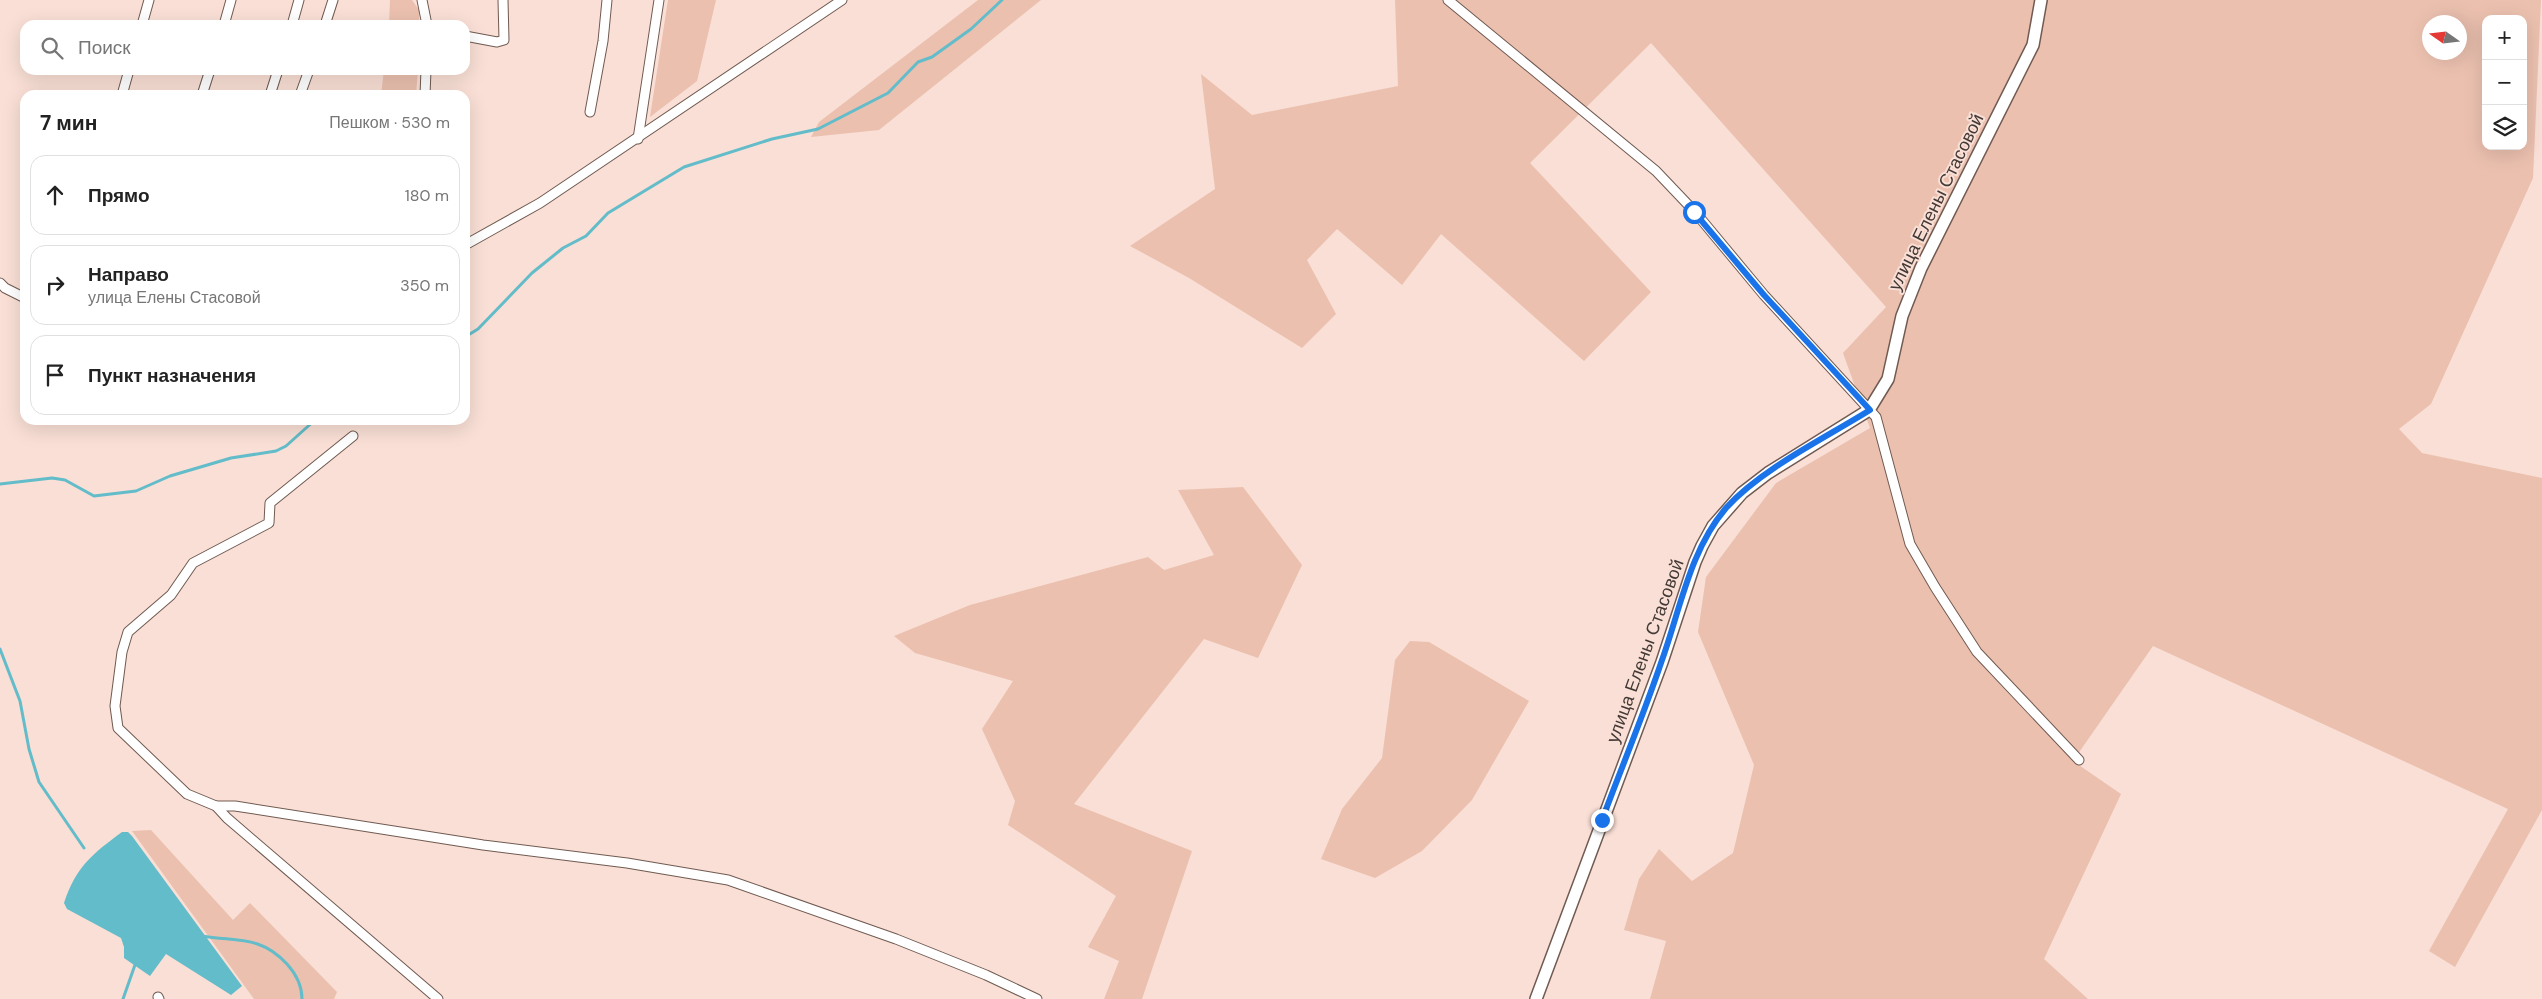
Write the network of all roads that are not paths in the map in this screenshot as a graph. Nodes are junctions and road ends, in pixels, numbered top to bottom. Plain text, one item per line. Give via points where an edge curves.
1 (149, 0) edge
2 (232, 0) edge
3 (299, 0) edge
4 (333, 0) edge
5 (422, 0) edge
6 (503, 0) edge
7 (607, 0) edge
8 (659, 0) edge
9 (842, 0) edge
10 (1448, 0) edge
11 (2041, 0) edge
12 (143, 20) edge
13 (226, 20) edge
14 (293, 20) edge
15 (327, 20) edge
16 (426, 20) edge
17 (470, 37) edge
18 (128, 75) edge
19 (208, 75) edge
20 (276, 75) edge
21 (307, 75) edge
22 (426, 75) edge
23 (123, 90) edge
24 (204, 90) edge
25 (272, 90) edge
26 (302, 90) edge
27 (424, 90) edge
28 (590, 112) dead end
29 (638, 139) junction
30 (470, 242) edge
31 (0, 283) edge
32 (20, 296) edge
33 (1870, 410) junction
34 (353, 436) dead end
35 (2079, 760) dead end
36 (216, 806) junction
37 (438, 999) edge
38 (1037, 999) edge
39 (1536, 999) edge

1 - 12 street
2 - 13 street
3 - 14 street
4 - 15 street
5 - 16 street
6 - 17 street via 504,40 497,42
7 - 28 street
8 - 29 street
9 - 29 street
10 - 33 street via 1656,171
11 - 33 main road, улица Елены Стасовой via 2033,45 1921,268 1902,316 1888,379
18 - 23 street
19 - 24 street
20 - 25 street
21 - 26 street
22 - 27 street
29 - 30 street via 540,204
31 - 32 street
33 - 35 street via 1876,416 1910,544 1934,587 1977,652
33 - 39 main road, улица Елены Стасовой via 1768,473 1742,493 1713,526 1694,562 1662,662
34 - 36 street via 270,502 268,523 193,563 171,595 128,632 115,706 118,728 187,794
36 - 37 street
36 - 38 street via 235,806 728,880 896,938

